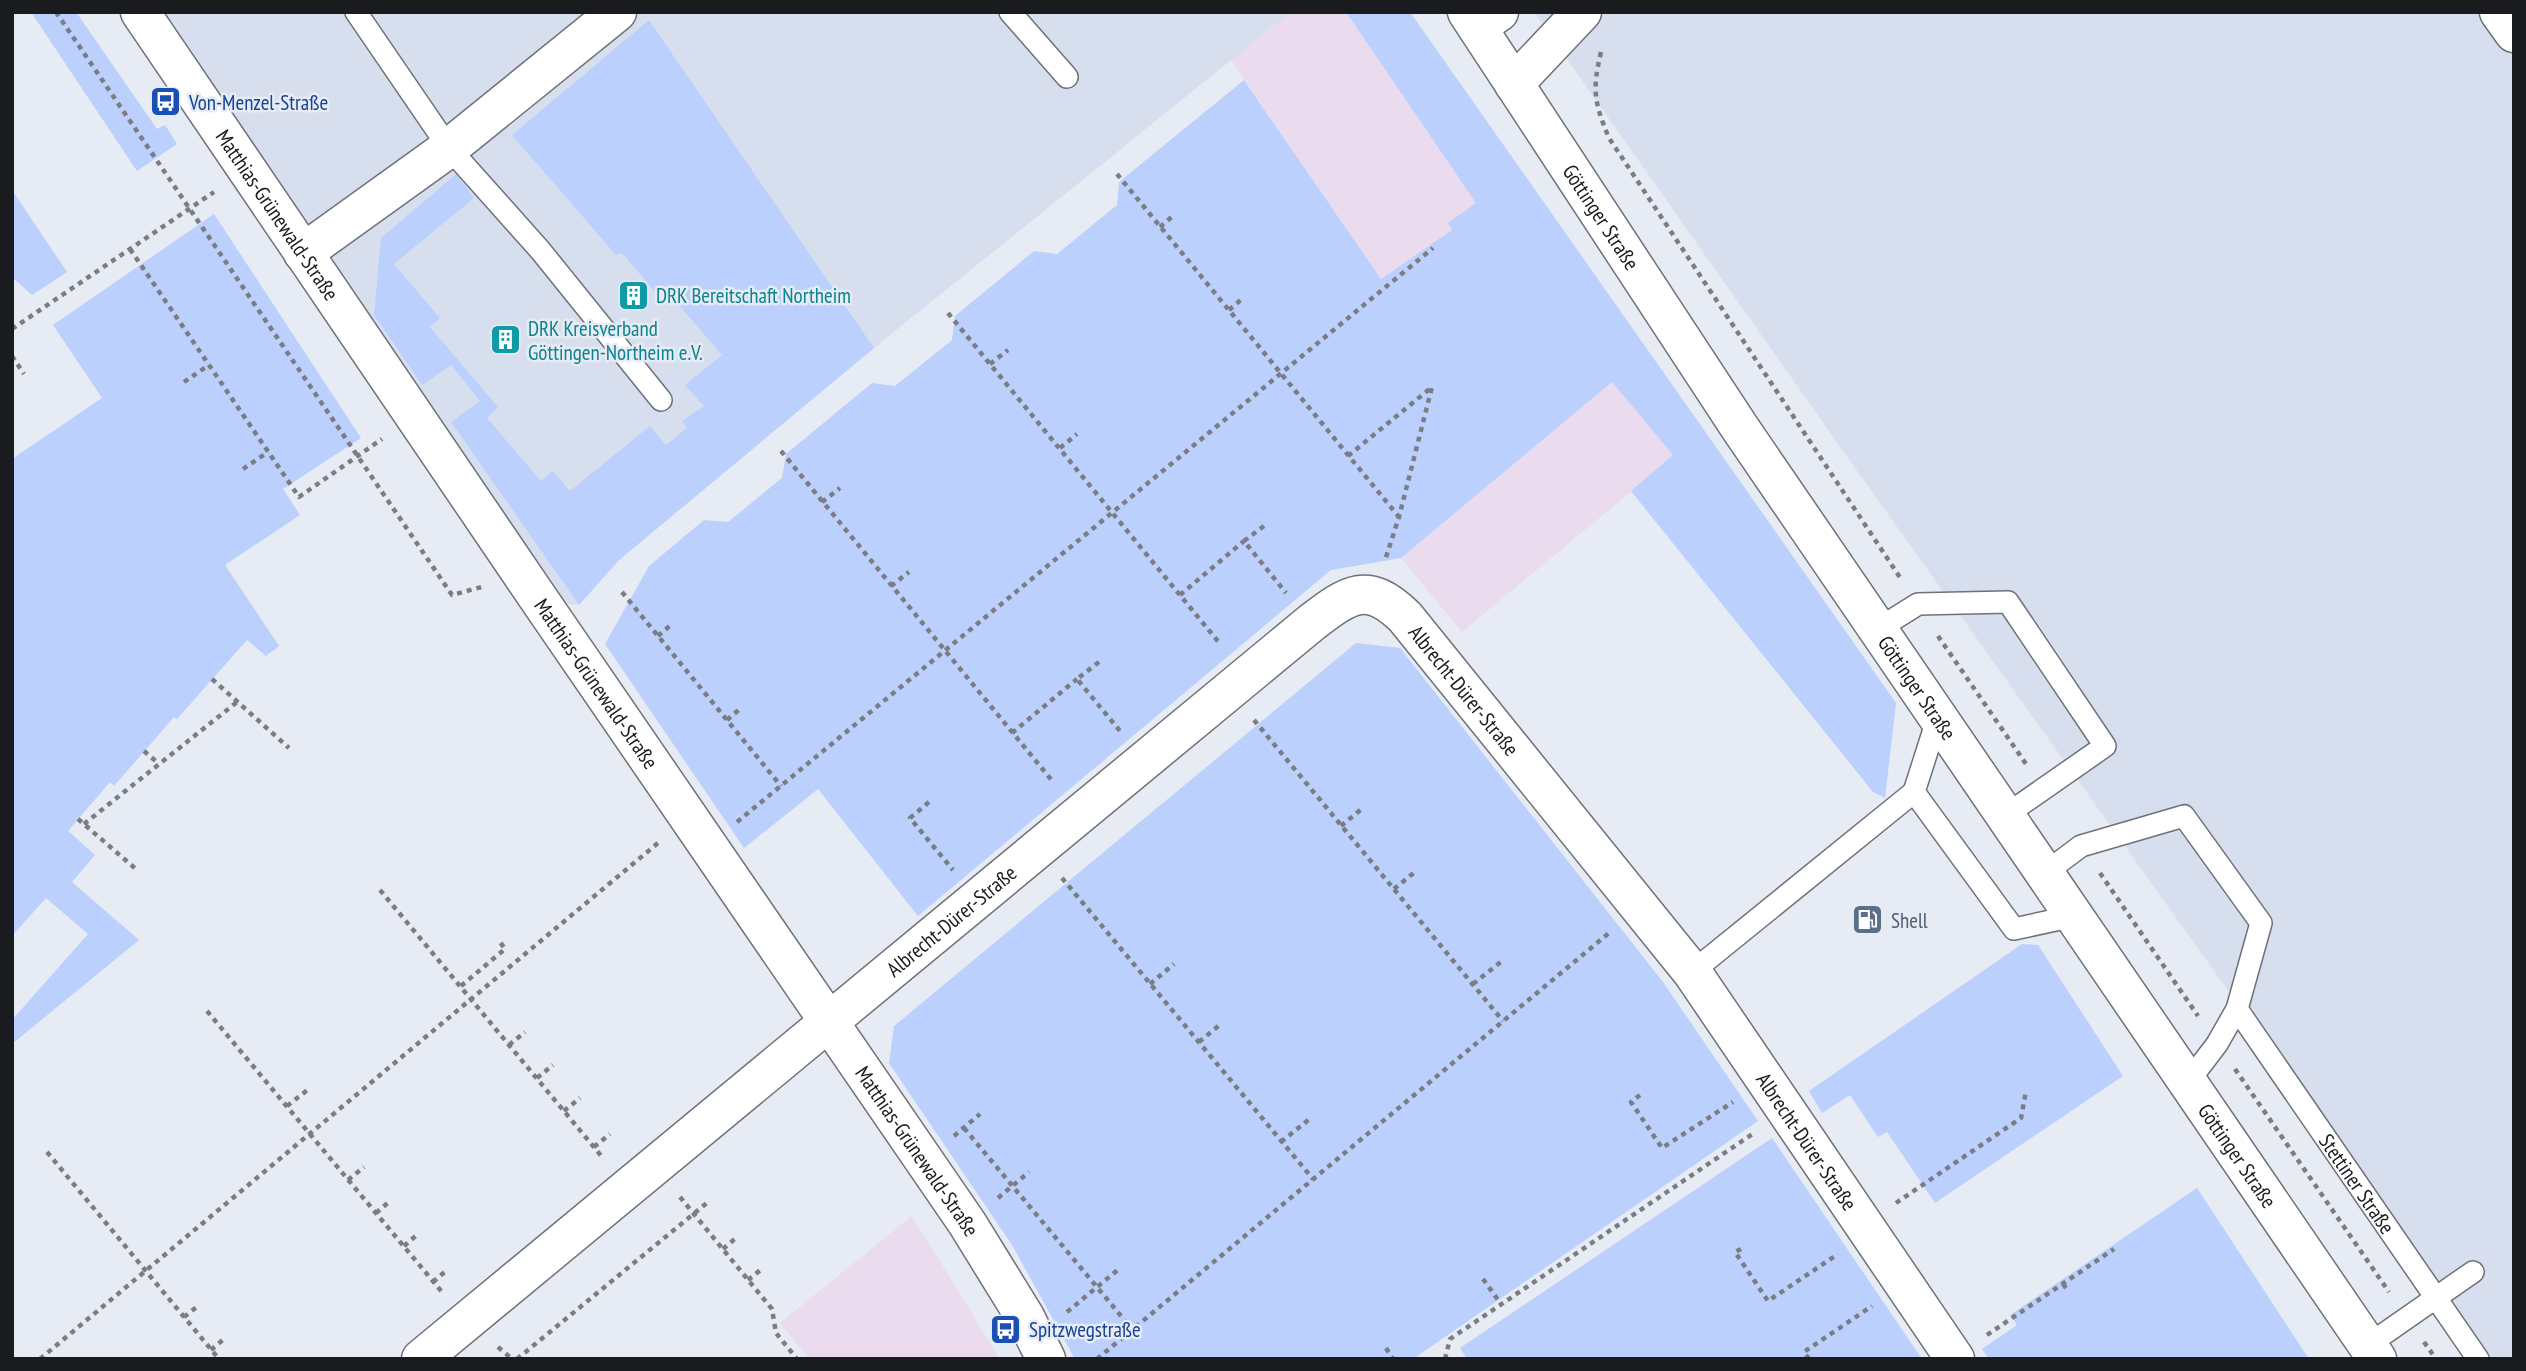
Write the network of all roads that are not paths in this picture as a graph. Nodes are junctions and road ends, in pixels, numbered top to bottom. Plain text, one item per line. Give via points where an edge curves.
1 (140, 12) edge
2 (356, 12) edge
3 (617, 12) edge
4 (1010, 12) edge
5 (1582, 12) edge
6 (2499, 12) edge
7 (1481, 17) edge
8 (2514, 33) edge
9 (1067, 76) dead end
10 (1514, 84) junction
11 (449, 148) junction
12 (303, 253) junction
13 (661, 400) dead end
14 (1878, 629) junction
15 (1938, 718) junction
16 (1914, 792) junction
17 (2006, 814) junction
18 (2045, 873) junction
19 (2074, 916) junction
20 (1692, 972) junction
21 (2237, 1009) junction
22 (830, 1023) junction
23 (2188, 1082) junction
24 (2473, 1272) dead end
25 (2436, 1298) junction
26 (1040, 1345) edge
27 (2372, 1352) edge
28 (1954, 1358) edge
29 (421, 1359) edge
30 (2477, 1359) edge

1 - 12 street, Matthias-Grünewald-Straße
2 - 11 lane
3 - 11 street
4 - 9 lane
5 - 10 street
6 - 8 street
7 - 10 street, Göttinger Straße
10 - 14 street, Göttinger Straße
11 - 12 street
11 - 13 lane via 540,250
12 - 22 street, Matthias-Grünewald-Straße
14 - 15 street, Göttinger Straße
14 - 17 lane via 1917,604 2008,602 2016,613 2105,746
15 - 16 lane
15 - 17 street, Göttinger Straße
16 - 19 lane via 2014,929
16 - 20 lane
17 - 18 street, Göttinger Straße
18 - 19 street, Göttinger Straße
18 - 21 lane via 2081,846 2184,816 2261,923
19 - 23 street, Göttinger Straße
20 - 22 street, Albrecht-Dürer-Straße via 1405,617 1389,601 1373,594 1344,601 1311,623
20 - 28 street, Albrecht-Dürer-Straße
21 - 23 lane
21 - 25 lane, Stettiner Straße
22 - 26 street, Matthias-Grünewald-Straße via 967,1223
22 - 29 street
23 - 27 street, Göttinger Straße
24 - 25 lane
25 - 27 lane
25 - 30 lane, Stettiner Straße

